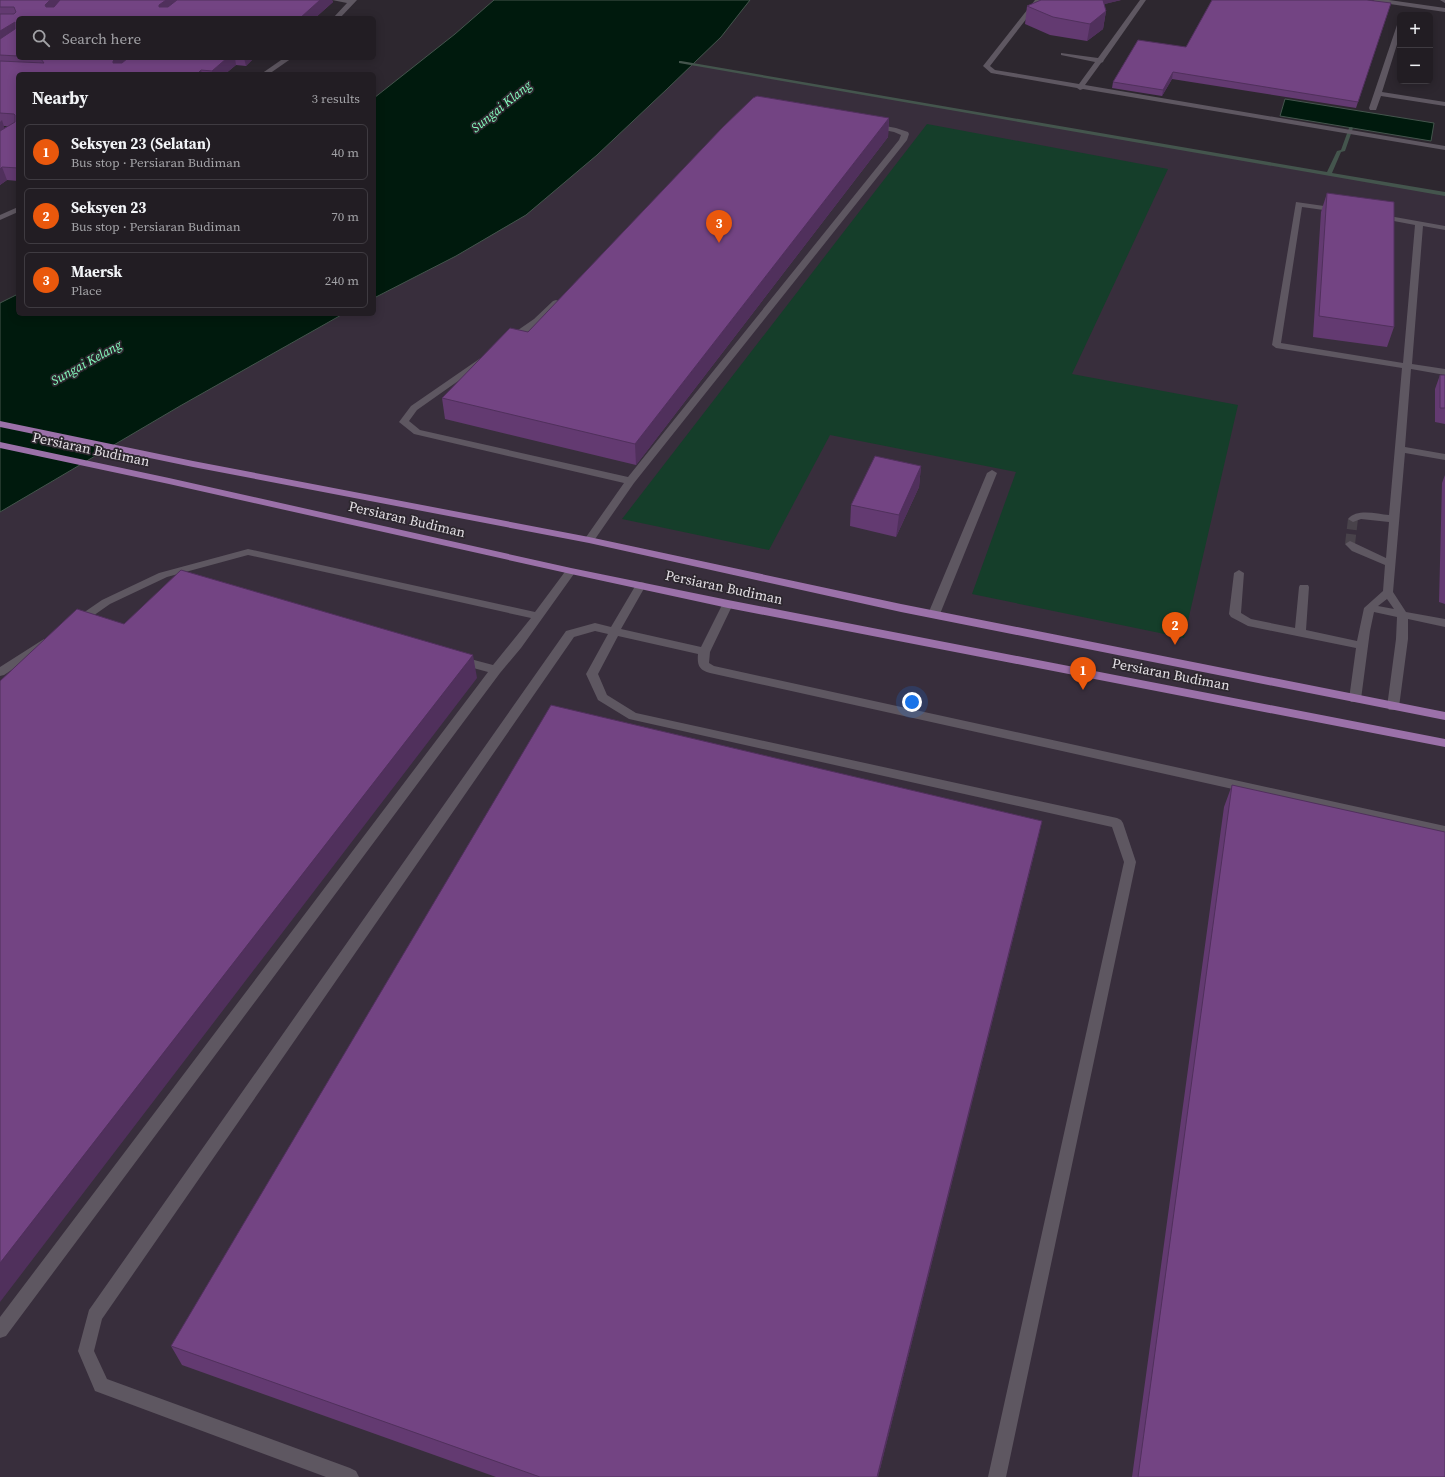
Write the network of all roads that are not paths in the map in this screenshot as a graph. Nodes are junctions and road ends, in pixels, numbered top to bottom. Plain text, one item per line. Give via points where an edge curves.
1 (335, 0) edge
2 (1038, 0) edge
3 (1143, 0) edge
4 (1376, 0) edge
5 (353, 1) edge
6 (1445, 10) edge
7 (338, 16) edge
8 (1397, 34) edge
9 (1063, 54) dead end
10 (286, 60) edge
11 (1101, 61) junction
12 (267, 72) edge
13 (1080, 88) junction
14 (1378, 93) junction
15 (1445, 104) edge
16 (1373, 108) dead end
17 (866, 124) edge
18 (1445, 148) edge
19 (16, 210) edge
20 (1344, 211) edge
21 (1367, 215) edge
22 (0, 218) edge
23 (1419, 223) junction
24 (1445, 228) edge
25 (565, 294) edge
26 (505, 344) edge
27 (492, 353) edge
28 (1408, 366) junction
29 (1445, 372) edge
30 (0, 424) edge
31 (0, 445) edge
32 (1401, 449) junction
33 (1445, 457) edge
34 (992, 473) dead end
35 (630, 481) junction
36 (1353, 519) dead end
37 (1395, 519) junction
38 (589, 540) junction
39 (1350, 544) dead end
40 (1391, 564) junction
41 (571, 571) junction
42 (1239, 573) dead end
43 (163, 575) junction
44 (186, 582) edge
45 (642, 585) junction
46 (1304, 587) dead end
47 (1388, 592) junction
48 (728, 604) junction
49 (1369, 608) junction
50 (934, 614) junction
51 (1403, 615) junction
52 (537, 616) junction
53 (1445, 623) edge
54 (66, 628) edge
55 (616, 631) junction
56 (1300, 633) junction
57 (53, 637) edge
58 (1363, 646) junction
59 (704, 652) junction
60 (451, 657) edge
61 (496, 670) junction
62 (0, 672) edge
63 (1355, 699) junction
64 (1393, 707) junction
65 (1445, 716) edge
66 (1445, 743) edge
67 (1445, 831) edge
68 (0, 1330) edge
69 (350, 1477) edge
70 (997, 1477) edge

1 - 5 street
2 - 13 street via 986,66 993,72
3 - 11 street
4 - 6 street via 1406,7
5 - 7 street
8 - 14 street
9 - 11 street
10 - 12 street
11 - 13 street
13 - 18 street
14 - 15 street
14 - 16 street
17 - 35 street via 896,130 905,134 903,140
19 - 22 street
20 - 28 street via 1299,204 1276,345
21 - 23 street
23 - 24 street
23 - 28 street
25 - 26 street via 537,321
27 - 35 street via 414,408 404,422 418,432
28 - 29 street
28 - 32 street
30 - 38 main road, Persiaran Budiman
31 - 41 main road, Persiaran Budiman
32 - 33 street
32 - 37 street
34 - 50 street
35 - 38 street
36 - 37 street via 1359,516
37 - 40 street
38 - 50 main road, Persiaran Budiman
39 - 40 street
40 - 47 street
41 - 45 main road, Persiaran Budiman
41 - 52 street
42 - 56 street via 1235,614 1248,622
43 - 44 street
43 - 52 street via 248,552
43 - 54 street via 106,602
45 - 48 main road, Persiaran Budiman
45 - 55 street via 626,609
46 - 56 street
47 - 49 street
47 - 51 street
48 - 59 street
48 - 66 main road, Persiaran Budiman
49 - 51 street
49 - 58 street
50 - 63 main road, Persiaran Budiman
51 - 53 street
51 - 64 street
52 - 61 street
55 - 59 street
55 - 69 street via 595,627 570,634 95,1316 86,1351 101,1385
55 - 70 street via 592,674 602,696 632,716 1117,823 1130,862
56 - 58 street
57 - 62 street
58 - 63 street
59 - 67 street via 703,664 710,669
60 - 61 street
61 - 68 street
63 - 64 main road, Persiaran Budiman
64 - 65 main road, Persiaran Budiman

